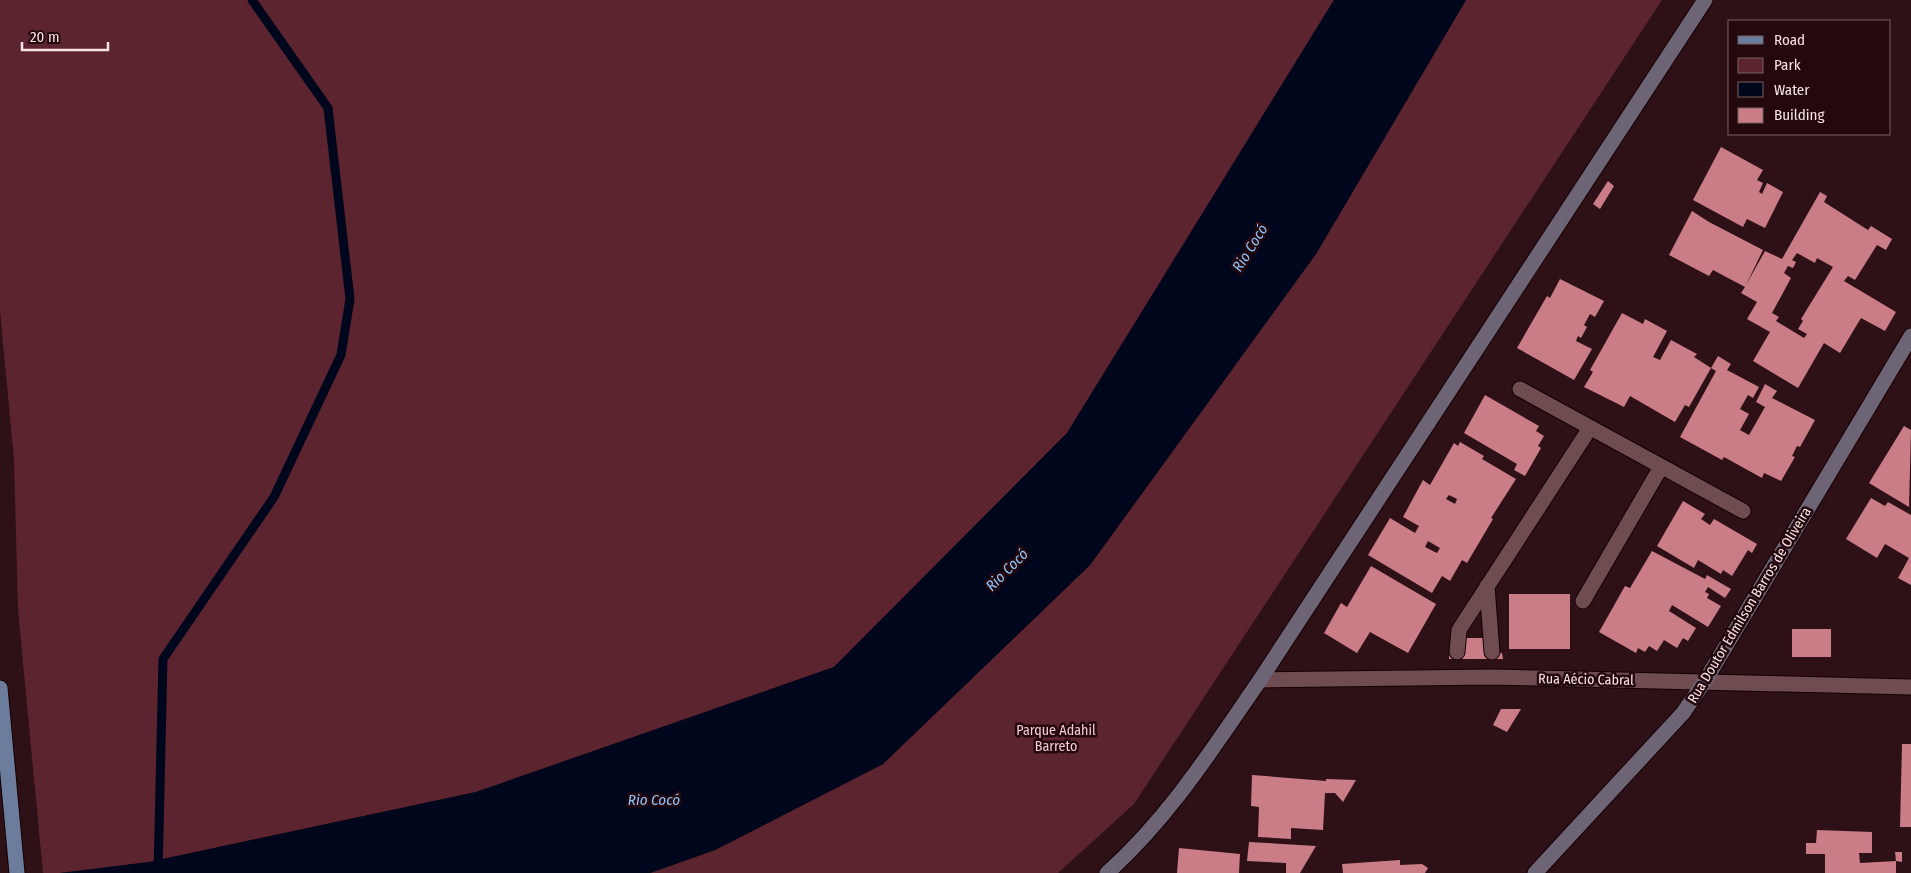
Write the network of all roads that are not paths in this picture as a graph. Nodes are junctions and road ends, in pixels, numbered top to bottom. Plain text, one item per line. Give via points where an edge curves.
1 (1705, 0) edge
2 (1911, 336) edge
3 (1520, 389) dead end
4 (1590, 428) junction
5 (1661, 467) junction
6 (1743, 511) dead end
7 (1487, 586) junction
8 (1583, 602) dead end
9 (1492, 677) junction
10 (1456, 678) junction
11 (1260, 680) junction
12 (1705, 680) junction
13 (1911, 687) edge
14 (0, 688) edge
15 (17, 873) edge
16 (1107, 873) edge
17 (1535, 873) edge

1 - 11 street
2 - 12 street, Rua Doutor Edmilson Barros de Oliveira
3 - 4 street
4 - 5 street
4 - 7 street
5 - 6 street
5 - 8 street
7 - 9 street
7 - 10 street via 1458,630
9 - 10 street, Rua Aécio Cabral
9 - 12 street, Rua Aécio Cabral
10 - 11 street, Rua Aécio Cabral
11 - 16 street via 1185,788 1135,848
12 - 13 street, Rua Aécio Cabral
12 - 17 street, Rua Doutor Edmilson Barros de Oliveira via 1683,713
14 - 15 main road

